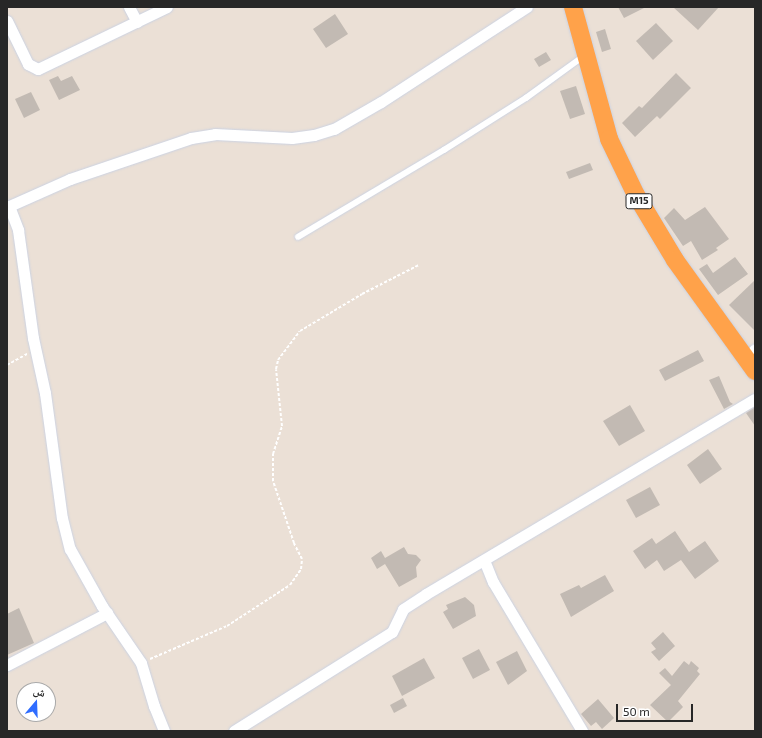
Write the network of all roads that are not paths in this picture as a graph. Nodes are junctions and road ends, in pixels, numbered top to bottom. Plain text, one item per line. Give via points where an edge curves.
1 (129, 7) edge
2 (167, 7) edge
3 (527, 7) edge
4 (573, 7) edge
5 (7, 21) edge
6 (137, 22) junction
7 (586, 55) junction
8 (8, 206) edge
9 (298, 237) dead end
10 (752, 360) edge
11 (755, 399) edge
12 (484, 560) junction
13 (107, 614) junction
14 (7, 665) edge
15 (164, 731) edge
16 (234, 731) edge
17 (582, 731) edge

1 - 6 street
2 - 6 street
3 - 8 street via 381,102 334,129 292,138 215,134 191,138 70,179
4 - 7 highway, M15
5 - 6 street via 28,64 38,69
7 - 9 lane via 526,98 444,150
7 - 10 highway, M15 via 609,139 636,195 675,260
8 - 13 street via 18,230 36,349 46,393 66,536 70,549
11 - 12 street
12 - 16 street via 402,609 392,632 369,649
12 - 17 street via 493,582
13 - 14 street
13 - 15 street via 141,663

